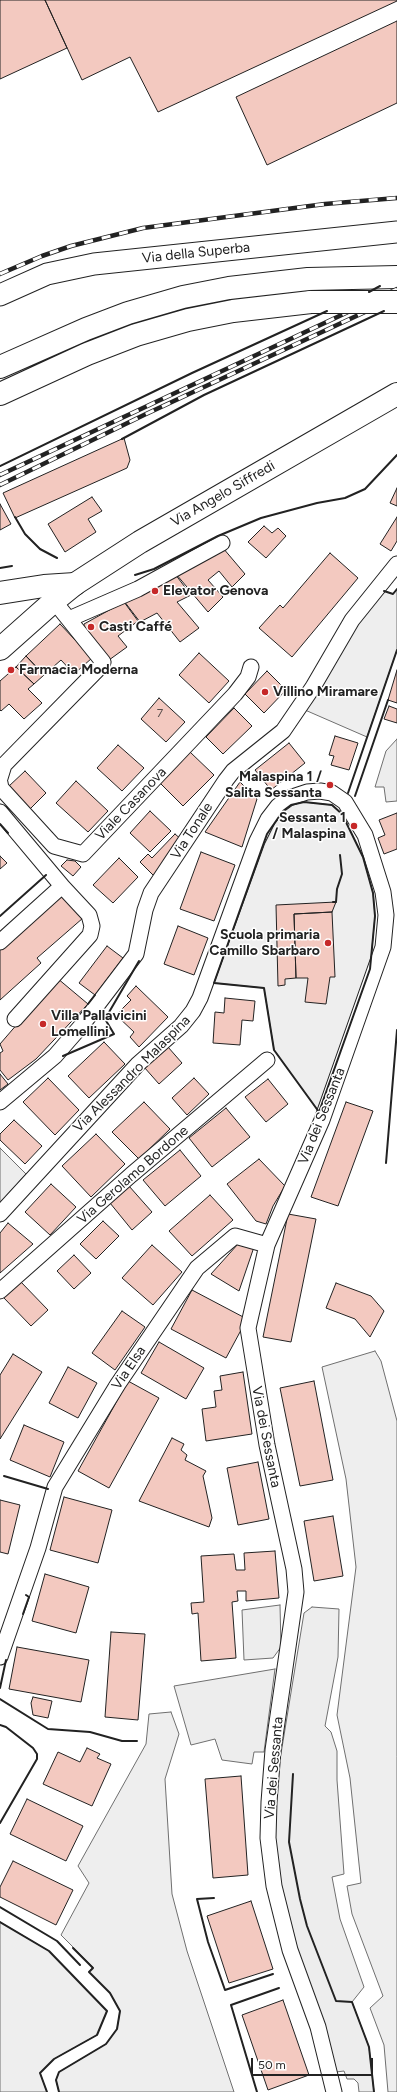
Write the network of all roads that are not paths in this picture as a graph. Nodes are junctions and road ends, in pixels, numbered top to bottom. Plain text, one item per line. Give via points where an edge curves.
1 (397, 232) edge
2 (397, 277) edge
3 (0, 295) edge
4 (397, 302) edge
5 (86, 329) junction
6 (0, 352) edge
7 (0, 367) edge
8 (0, 394) edge
9 (397, 394) edge
10 (222, 543) dead end
11 (397, 564) edge
12 (75, 584) junction
13 (0, 593) edge
14 (54, 601) junction
15 (69, 619) junction
16 (0, 649) edge
17 (251, 667) dead end
18 (0, 778) edge
19 (0, 783) edge
20 (345, 802) joint
21 (0, 812) edge
22 (62, 886) junction
23 (0, 942) edge
24 (15, 1019) dead end
25 (267, 1060) dead end
26 (0, 1102) edge
27 (0, 1214) edge
28 (268, 1245) junction
29 (0, 1291) edge
30 (0, 1657) edge
31 (334, 2092) edge

1 - 3 street, Via della Superba via 94,264 47,274
2 - 5 main road via 308,278 229,288 183,297 128,313
4 - 8 main road, bridge via 304,302 188,320 87,354
5 - 6 main road
5 - 7 main road
9 - 12 main road, Via Angelo Siffredi via 140,542
10 - 15 street via 138,589
11 - 26 street, Via Tonale via 352,620 313,687 283,731 226,780 151,893 136,954 55,1056
12 - 13 main road
12 - 14 main road, Via Angelo Siffredi
14 - 15 street
14 - 16 main road, Via Angelo Siffredi
15 - 18 street via 103,662 4,765
17 - 19 street, Viale Casanova via 248,677 235,694 83,854 54,846
20 - 27 street, Via Alessandro Malaspina via 332,793 320,791 289,798 278,806 268,819 257,842 193,1011 181,1026 138,1064
20 - 28 street, Via dei Sessanta via 364,835 383,892 386,915 383,947 322,1120
21 - 22 street
22 - 23 street
22 - 24 street via 89,915 92,926 90,935
25 - 29 street, Via Gerolamo Bordone via 131,1175
28 - 30 street, Via Elsa via 235,1236 197,1268 118,1384 55,1487 38,1548
28 - 31 street, Via dei Sessanta via 248,1328 266,1438 294,1569 296,1592 273,1750 268,1838 274,1886 290,1950 318,2027

